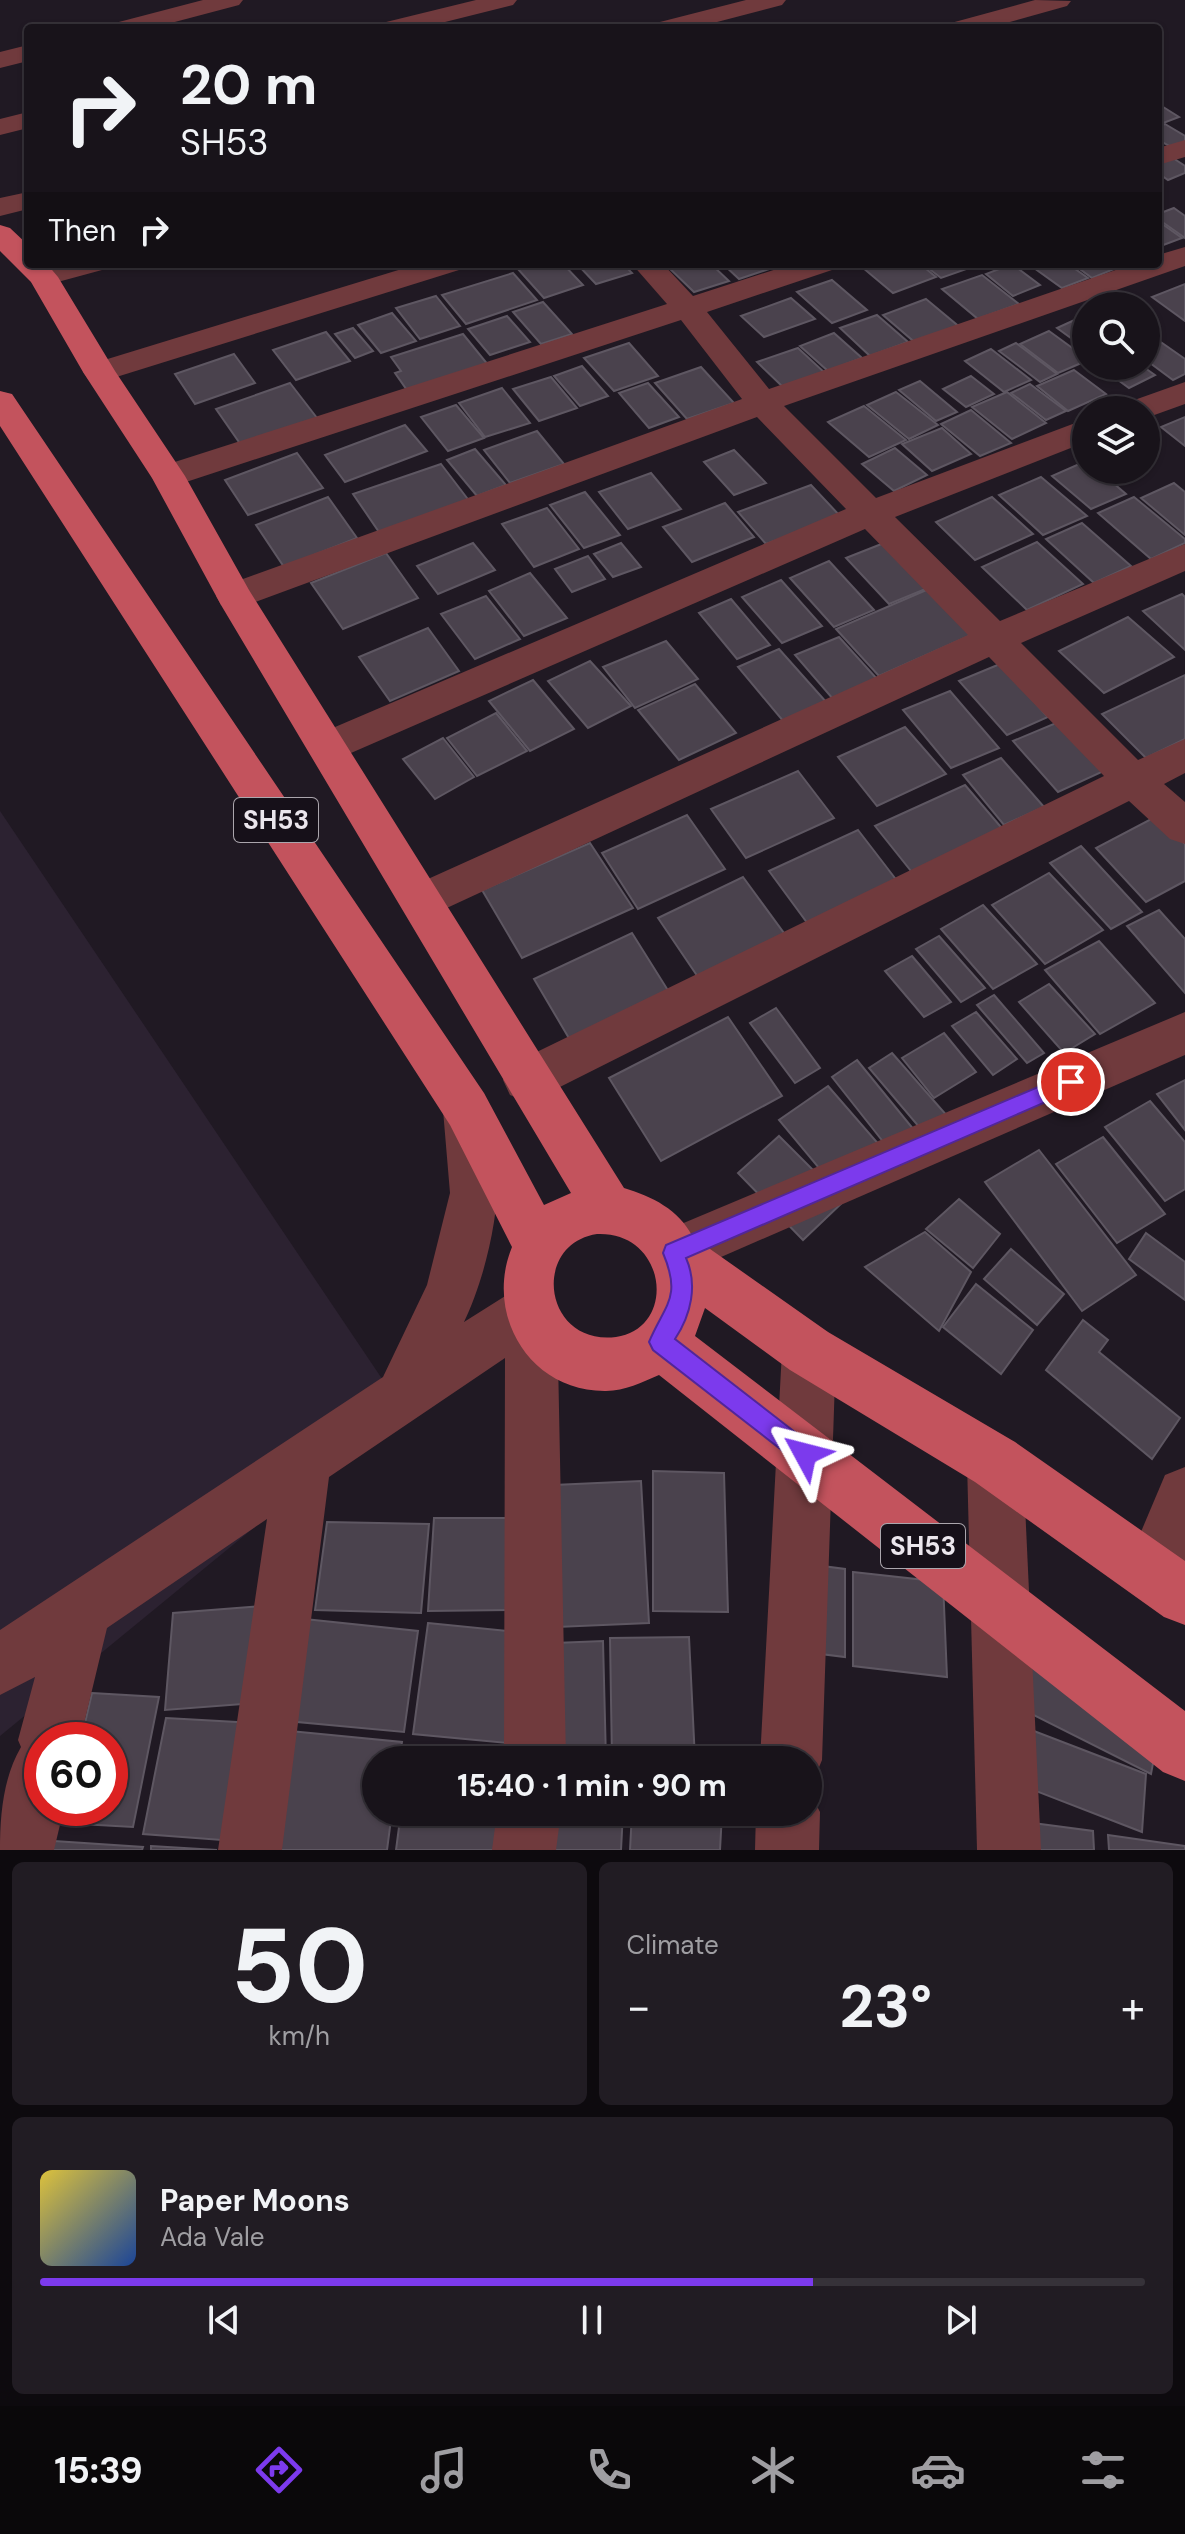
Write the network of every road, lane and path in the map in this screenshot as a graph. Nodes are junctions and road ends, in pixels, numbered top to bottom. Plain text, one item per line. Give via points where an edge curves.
1 (231, 0) edge
2 (505, 0) edge
3 (774, 0) edge
4 (1059, 1) edge
5 (374, 9) dead end
6 (139, 24) edge
7 (388, 24) edge
8 (408, 24) edge
9 (681, 24) edge
10 (975, 24) edge
11 (24, 54) edge
12 (0, 60) edge
13 (24, 121) edge
14 (0, 127) edge
15 (1185, 148) edge
16 (1162, 156) edge
17 (24, 201) edge
18 (0, 207) edge
19 (0, 234) edge
20 (1185, 256) edge
21 (24, 258) edge
22 (1162, 264) edge
23 (34, 268) edge
24 (436, 268) edge
25 (651, 268) edge
26 (809, 268) edge
27 (1150, 268) edge
28 (687, 307) junction
29 (99, 372) junction
30 (1185, 392) edge
31 (0, 401) edge
32 (1160, 402) edge
33 (762, 403) junction
34 (1072, 435) edge
35 (168, 476) junction
36 (870, 513) junction
37 (1185, 557) edge
38 (234, 596) junction
39 (994, 639) junction
40 (328, 747) junction
41 (1185, 755) edge
42 (1134, 781) junction
43 (1185, 827) edge
44 (423, 901) junction
45 (1185, 1033) edge
46 (527, 1080) junction
47 (467, 1109) junction
48 (609, 1209) junction
49 (539, 1247) junction
50 (673, 1253) junction
51 (531, 1309) junction
52 (660, 1342) junction
53 (809, 1351) junction
54 (401, 1397) junction
55 (805, 1454) junction
56 (995, 1462) junction
57 (303, 1463) junction
58 (1185, 1495) edge
59 (1169, 1584) edge
60 (1001, 1606) junction
61 (82, 1609) junction
62 (0, 1665) edge
63 (54, 1722) edge
64 (535, 1746) edge
65 (792, 1746) edge
66 (1185, 1750) edge
67 (28, 1826) edge
68 (527, 1826) edge
69 (788, 1826) edge
70 (22, 1850) edge
71 (250, 1850) edge
72 (524, 1850) edge
73 (787, 1850) edge
74 (1009, 1850) edge

1 - 6 street
2 - 8 street
3 - 9 street
4 - 10 street
5 - 7 street
11 - 12 street
13 - 14 street
15 - 16 street
17 - 18 street
19 - 21 main road, SH53
20 - 22 street
23 - 29 main road, SH53
24 - 29 street
25 - 28 street
26 - 28 street
27 - 33 street
28 - 33 street
28 - 35 street
29 - 35 main road, SH53
30 - 32 street
31 - 47 main road, SH53
33 - 36 street
33 - 38 street
34 - 36 street
35 - 38 main road, SH53
36 - 39 street
36 - 40 street
37 - 39 street
38 - 40 main road, SH53
39 - 42 street
39 - 44 street
40 - 44 main road, SH53
41 - 42 street
42 - 43 street
42 - 46 street
44 - 46 main road, SH53
45 - 50 street
46 - 48 main road, SH53
47 - 49 main road, SH53
47 - 54 street via 475,1193 456,1277
48 - 49 main road via 585,1211 563,1221
48 - 50 main road via 633,1214 655,1227
49 - 51 main road via 531,1259 527,1285
50 - 52 main road via 682,1295 675,1320
50 - 53 main road
51 - 52 main road via 542,1333 561,1352 586,1363 613,1365 639,1357
51 - 54 street
51 - 64 street
52 - 55 main road, SH53
53 - 55 street
53 - 56 main road
54 - 57 street
55 - 60 main road, SH53
55 - 65 street
56 - 59 main road
56 - 60 street
57 - 61 street
57 - 71 street
58 - 59 street
60 - 66 main road, SH53
60 - 74 street
61 - 62 street
61 - 63 street
67 - 70 street
68 - 72 street
69 - 73 street

